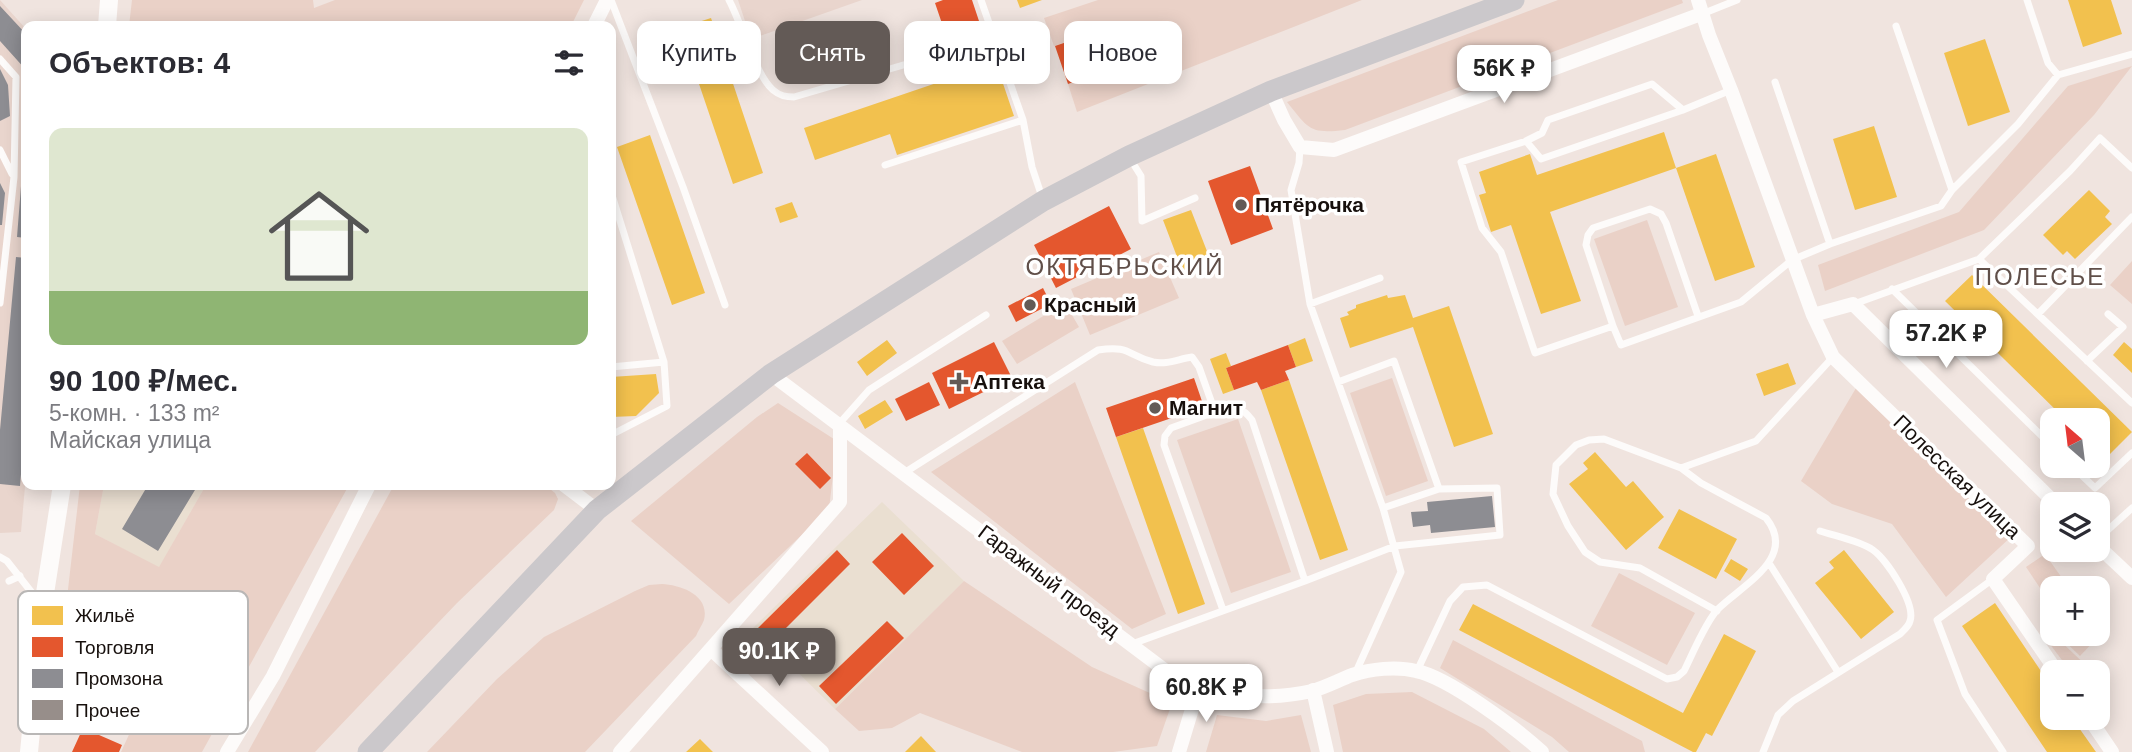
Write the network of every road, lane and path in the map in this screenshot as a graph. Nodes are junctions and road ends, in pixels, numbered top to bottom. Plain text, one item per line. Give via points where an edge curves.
1 (109, 0) edge
2 (609, 0) edge
3 (729, 0) edge
4 (981, 0) edge
5 (1514, 0) edge
6 (1737, 0) edge
7 (2027, 0) edge
8 (1700, 7) edge
9 (107, 21) edge
10 (597, 21) edge
11 (1896, 26) dead end
12 (2132, 54) edge
13 (0, 59) edge
14 (904, 65) edge
15 (2058, 75) junction
16 (1775, 82) dead end
17 (1731, 90) junction
18 (1271, 91) junction
19 (1683, 110) junction
20 (1023, 120) junction
21 (1526, 141) junction
22 (1300, 147) junction
23 (0, 150) edge
24 (1129, 156) junction
25 (886, 166) dead end
26 (2132, 168) edge
27 (14, 177) junction
28 (1952, 190) junction
29 (1195, 198) dead end
30 (1043, 201) junction
31 (616, 208) edge
32 (2132, 217) edge
33 (1829, 244) junction
34 (1979, 259) junction
35 (1792, 260) junction
36 (1, 272) edge
37 (1380, 278) dead end
38 (1892, 289) junction
39 (0, 303) edge
40 (1310, 304) junction
41 (1853, 304) junction
42 (725, 305) dead end
43 (986, 314) dead end
44 (2038, 314) junction
45 (2108, 314) dead end
46 (1699, 316) junction
47 (1813, 316) junction
48 (1613, 326) junction
49 (1833, 357) junction
50 (2087, 361) junction
51 (664, 362) junction
52 (616, 367) edge
53 (771, 374) junction
54 (1338, 382) junction
55 (2132, 403) edge
56 (1215, 412) junction
57 (839, 426) junction
58 (616, 432) edge
59 (2040, 434) edge
60 (2132, 453) edge
61 (1681, 468) junction
62 (903, 473) junction
63 (2110, 474) edge
64 (2085, 478) edge
65 (2106, 478) edge
66 (1439, 489) junction
67 (61, 490) edge
68 (366, 490) edge
69 (571, 490) edge
70 (2044, 492) edge
71 (1383, 508) junction
72 (2132, 508) edge
73 (597, 510) junction
74 (2110, 529) edge
75 (1820, 531) dead end
76 (1395, 545) junction
77 (0, 557) edge
78 (2110, 557) edge
79 (1769, 563) junction
80 (20, 576) junction
81 (2132, 578) edge
82 (1993, 579) junction
83 (9, 581) dead end
84 (1305, 581) junction
85 (32, 591) edge
86 (45, 591) edge
87 (1223, 610) junction
88 (1717, 611) junction
89 (1132, 643) junction
90 (712, 650) junction
91 (2049, 660) edge
92 (1418, 671) junction
93 (1838, 672) junction
94 (1355, 674) junction
95 (1199, 686) junction
96 (1313, 691) junction
97 (248, 717) edge
98 (2097, 730) edge
99 (31, 734) edge
100 (238, 734) edge
101 (29, 752) edge
102 (227, 752) edge
103 (368, 752) edge
104 (620, 752) edge
105 (822, 752) edge
106 (1173, 752) edge
107 (1179, 752) edge
108 (1327, 752) edge
109 (1542, 752) edge
110 (1763, 752) edge
111 (2003, 752) edge
112 (2112, 752) edge

1 - 9 street
2 - 10 street
2 - 42 lane
3 - 14 lane via 764,79 783,96 794,97
4 - 20 lane
5 - 18 main road
6 - 8 lane
7 - 15 lane via 2048,63
8 - 17 street, Полесская улица
8 - 22 street via 1334,150
11 - 28 lane
12 - 15 lane
13 - 27 lane via 16,77
15 - 28 lane via 2018,124
16 - 33 lane
17 - 19 lane
17 - 35 street, Полесская улица
18 - 22 street
18 - 24 main road
19 - 21 lane via 1541,159
19 - 21 lane via 1652,84 1548,120 1542,133
20 - 25 lane
20 - 30 lane
21 - 48 lane via 1461,162 1482,228 1501,252 1535,353
22 - 40 lane via 1291,190
23 - 27 lane
24 - 29 lane via 1140,176 1142,220
24 - 30 main road
26 - 34 lane via 2100,138
27 - 36 lane
28 - 33 lane via 1941,206
30 - 53 main road
31 - 51 lane
32 - 44 lane
33 - 35 lane
34 - 38 lane
34 - 44 lane
35 - 46 lane via 1741,302
35 - 47 street, Полесская улица
36 - 39 lane
37 - 40 lane
38 - 41 lane
38 - 59 lane
40 - 54 lane
41 - 47 street
41 - 70 street
43 - 57 lane via 869,390
44 - 50 lane
45 - 50 lane via 2123,327
46 - 48 lane via 1621,345
46 - 48 lane via 1666,223 1650,209 1593,228 1588,235 1586,245
47 - 49 street, Полесская улица
49 - 61 lane via 1756,441
49 - 82 street, Полесская улица via 2028,546
50 - 55 lane
51 - 52 lane
51 - 58 lane via 667,405
53 - 57 street, Гаражный проезд
53 - 73 main road
54 - 66 lane via 1394,361
54 - 71 lane
56 - 62 lane via 1195,359 1154,362 1115,347 1098,350
56 - 84 lane via 1236,408 1252,420
56 - 87 lane via 1171,428 1164,445
57 - 62 street, Гаражный проезд
57 - 90 street via 840,502
60 - 63 lane
61 - 79 lane via 1766,518 1777,537
61 - 88 lane via 1604,439 1589,440 1576,445 1556,466 1553,494 1585,552 1600,562 1640,568
62 - 89 street, Гаражный проезд
64 - 65 lane via 2095,488
66 - 71 lane
66 - 76 lane via 1497,488 1500,535
67 - 86 street
68 - 97 street
69 - 73 street
71 - 76 lane
72 - 74 lane
73 - 103 main road
75 - 93 lane via 1872,550 1891,569 1912,612 1910,624 1900,634
76 - 84 lane
76 - 94 lane via 1401,572
77 - 80 lane
78 - 81 street
79 - 88 lane
79 - 93 lane
80 - 83 lane
80 - 85 lane
82 - 91 street
82 - 111 lane via 1937,620 1965,694
84 - 87 lane
87 - 89 lane
88 - 92 lane via 1684,671 1667,679 1487,585 1470,585 1450,601
89 - 95 street, Гаражный проезд via 1166,671
90 - 104 street
90 - 105 street
92 - 94 street, Гаражный проезд
92 - 109 street, Гаражный проезд via 1457,690
93 - 110 lane via 1778,715
94 - 96 street, Гаражный проезд
95 - 96 street, Гаражный проезд via 1251,695
95 - 107 street
96 - 108 street
98 - 112 street
99 - 101 street
100 - 102 street
106 - 107 lane

